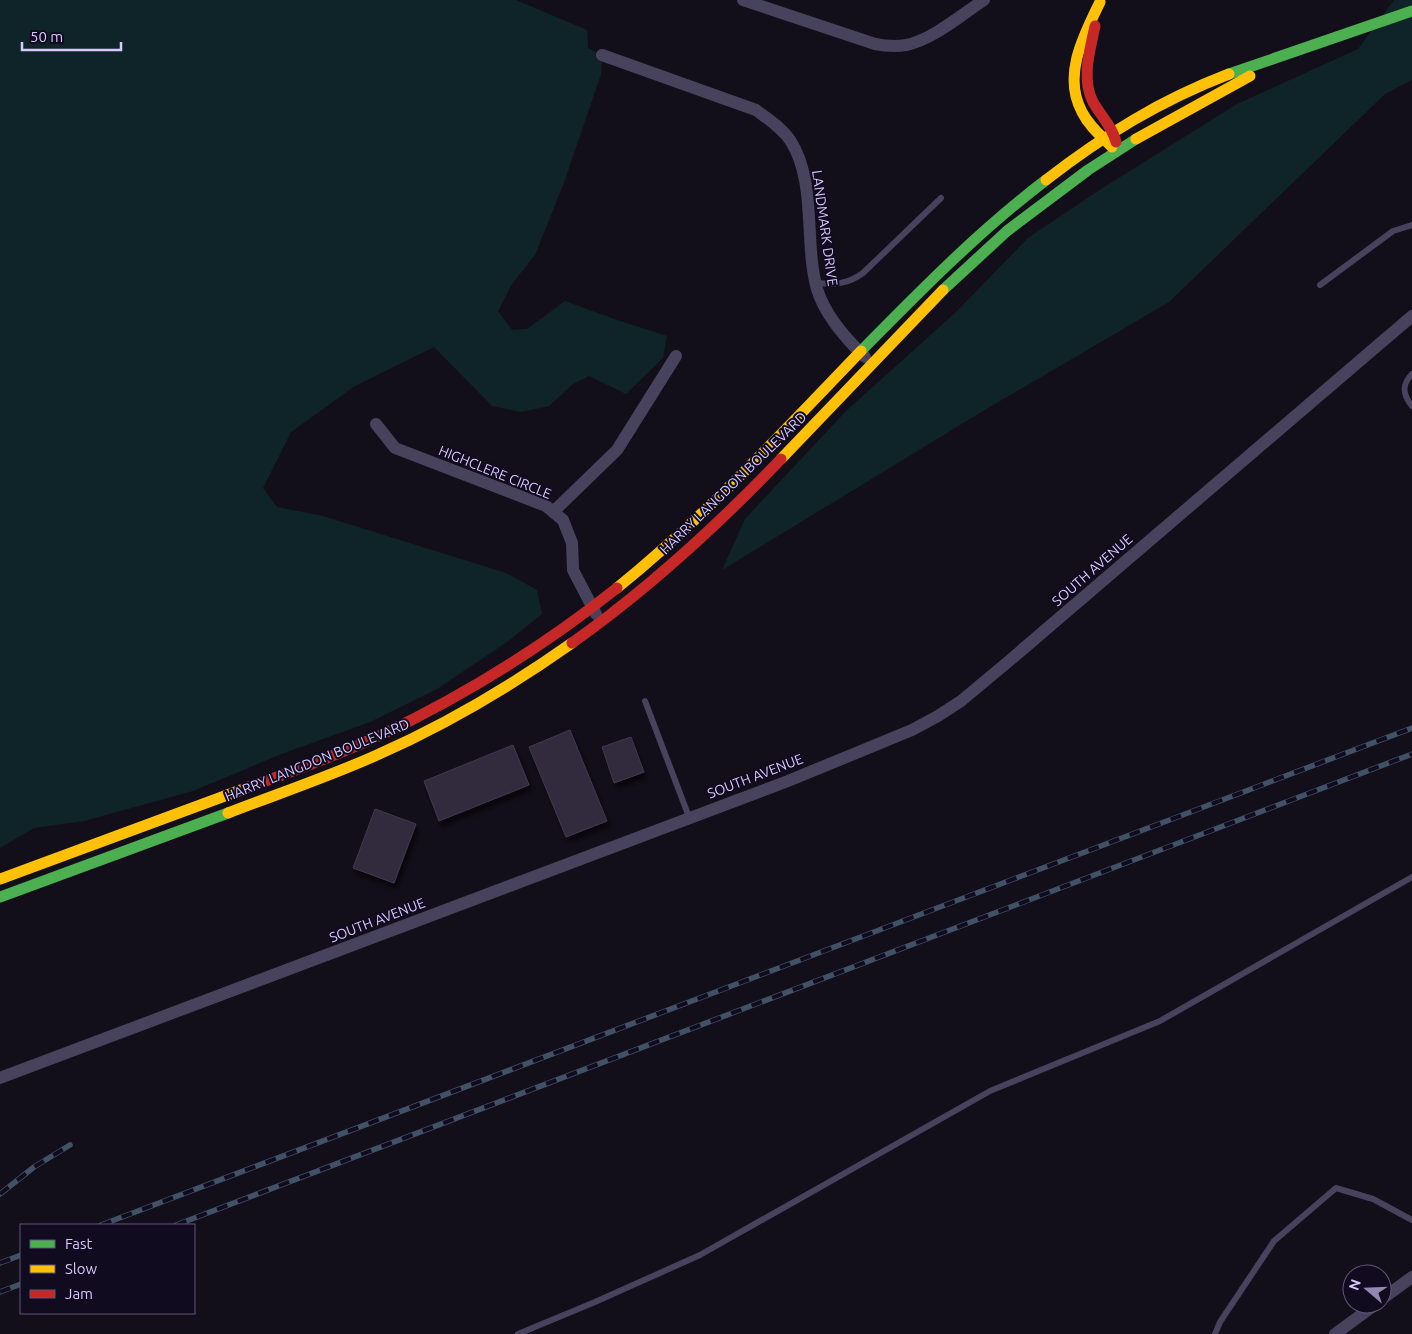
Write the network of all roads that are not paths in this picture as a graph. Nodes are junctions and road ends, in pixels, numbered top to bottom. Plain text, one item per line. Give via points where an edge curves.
1 (984, 0) edge
2 (749, 1) edge
3 (1099, 1) edge
4 (1412, 11) edge
5 (1288, 54) junction
6 (602, 55) dead end
7 (1092, 100) junction
8 (1142, 115) junction
9 (1085, 117) junction
10 (1114, 132) junction
11 (1102, 139) junction
12 (1116, 151) junction
13 (1074, 158) junction
14 (941, 198) dead end
15 (1412, 225) edge
16 (816, 283) junction
17 (1320, 285) dead end
18 (1412, 316) edge
19 (860, 352) junction
20 (676, 356) dead end
21 (872, 364) junction
22 (1412, 374) edge
23 (1412, 406) edge
24 (376, 424) dead end
25 (553, 512) junction
26 (592, 608) junction
27 (601, 622) junction
28 (645, 701) dead end
29 (689, 818) junction
30 (1412, 877) edge
31 (0, 879) edge
32 (0, 897) edge
33 (0, 1078) edge
34 (1412, 1220) edge
35 (1412, 1277) edge
36 (1392, 1292) edge
37 (1362, 1314) edge
38 (518, 1334) edge
39 (1215, 1334) edge
40 (1335, 1334) edge

1 - 2 street via 920,41 892,46 874,44
3 - 7 main road via 1088,70
3 - 9 main road via 1074,63 1075,94
4 - 5 main road, HARRY LANGDON BOULEVARD
5 - 8 main road, HARRY LANGDON BOULEVARD via 1226,75
5 - 12 main road, HARRY LANGDON BOULEVARD
6 - 16 street, LANDMARK DRIVE via 756,110 778,126 790,140 800,161
7 - 8 main road via 1119,115
7 - 10 main road
8 - 10 main road, HARRY LANGDON BOULEVARD
9 - 11 main road
9 - 13 main road via 1085,136
10 - 11 main road, HARRY LANGDON BOULEVARD
10 - 12 main road
11 - 12 main road
11 - 13 main road, HARRY LANGDON BOULEVARD
12 - 21 main road, HARRY LANGDON BOULEVARD via 980,254
13 - 19 main road, HARRY LANGDON BOULEVARD via 979,235
14 - 16 lane via 863,273 847,282 832,285
15 - 17 lane via 1393,231
16 - 19 street, LANDMARK DRIVE via 832,320
18 - 29 street, SOUTH AVENUE via 1009,661 946,711 912,730
19 - 21 street, LANDMARK DRIVE
19 - 26 main road, HARRY LANGDON BOULEVARD via 683,532
20 - 25 street via 617,450
21 - 27 main road, HARRY LANGDON BOULEVARD via 741,501 680,558
22 - 23 lane via 1404,389 1405,398
24 - 25 street, HIGHCLERE CIRCLE via 395,448 546,506
25 - 26 street, HIGHCLERE CIRCLE via 563,520 572,543 573,570
26 - 27 street, HIGHCLERE CIRCLE
26 - 31 main road, HARRY LANGDON BOULEVARD via 484,681 376,736
27 - 32 main road, HARRY LANGDON BOULEVARD via 560,653 478,704 377,755
28 - 29 lane
29 - 33 street, SOUTH AVENUE
30 - 38 lane via 1160,1021 990,1091 700,1255
34 - 39 lane via 1374,1200 1336,1188 1274,1241
35 - 36 street
37 - 40 street

